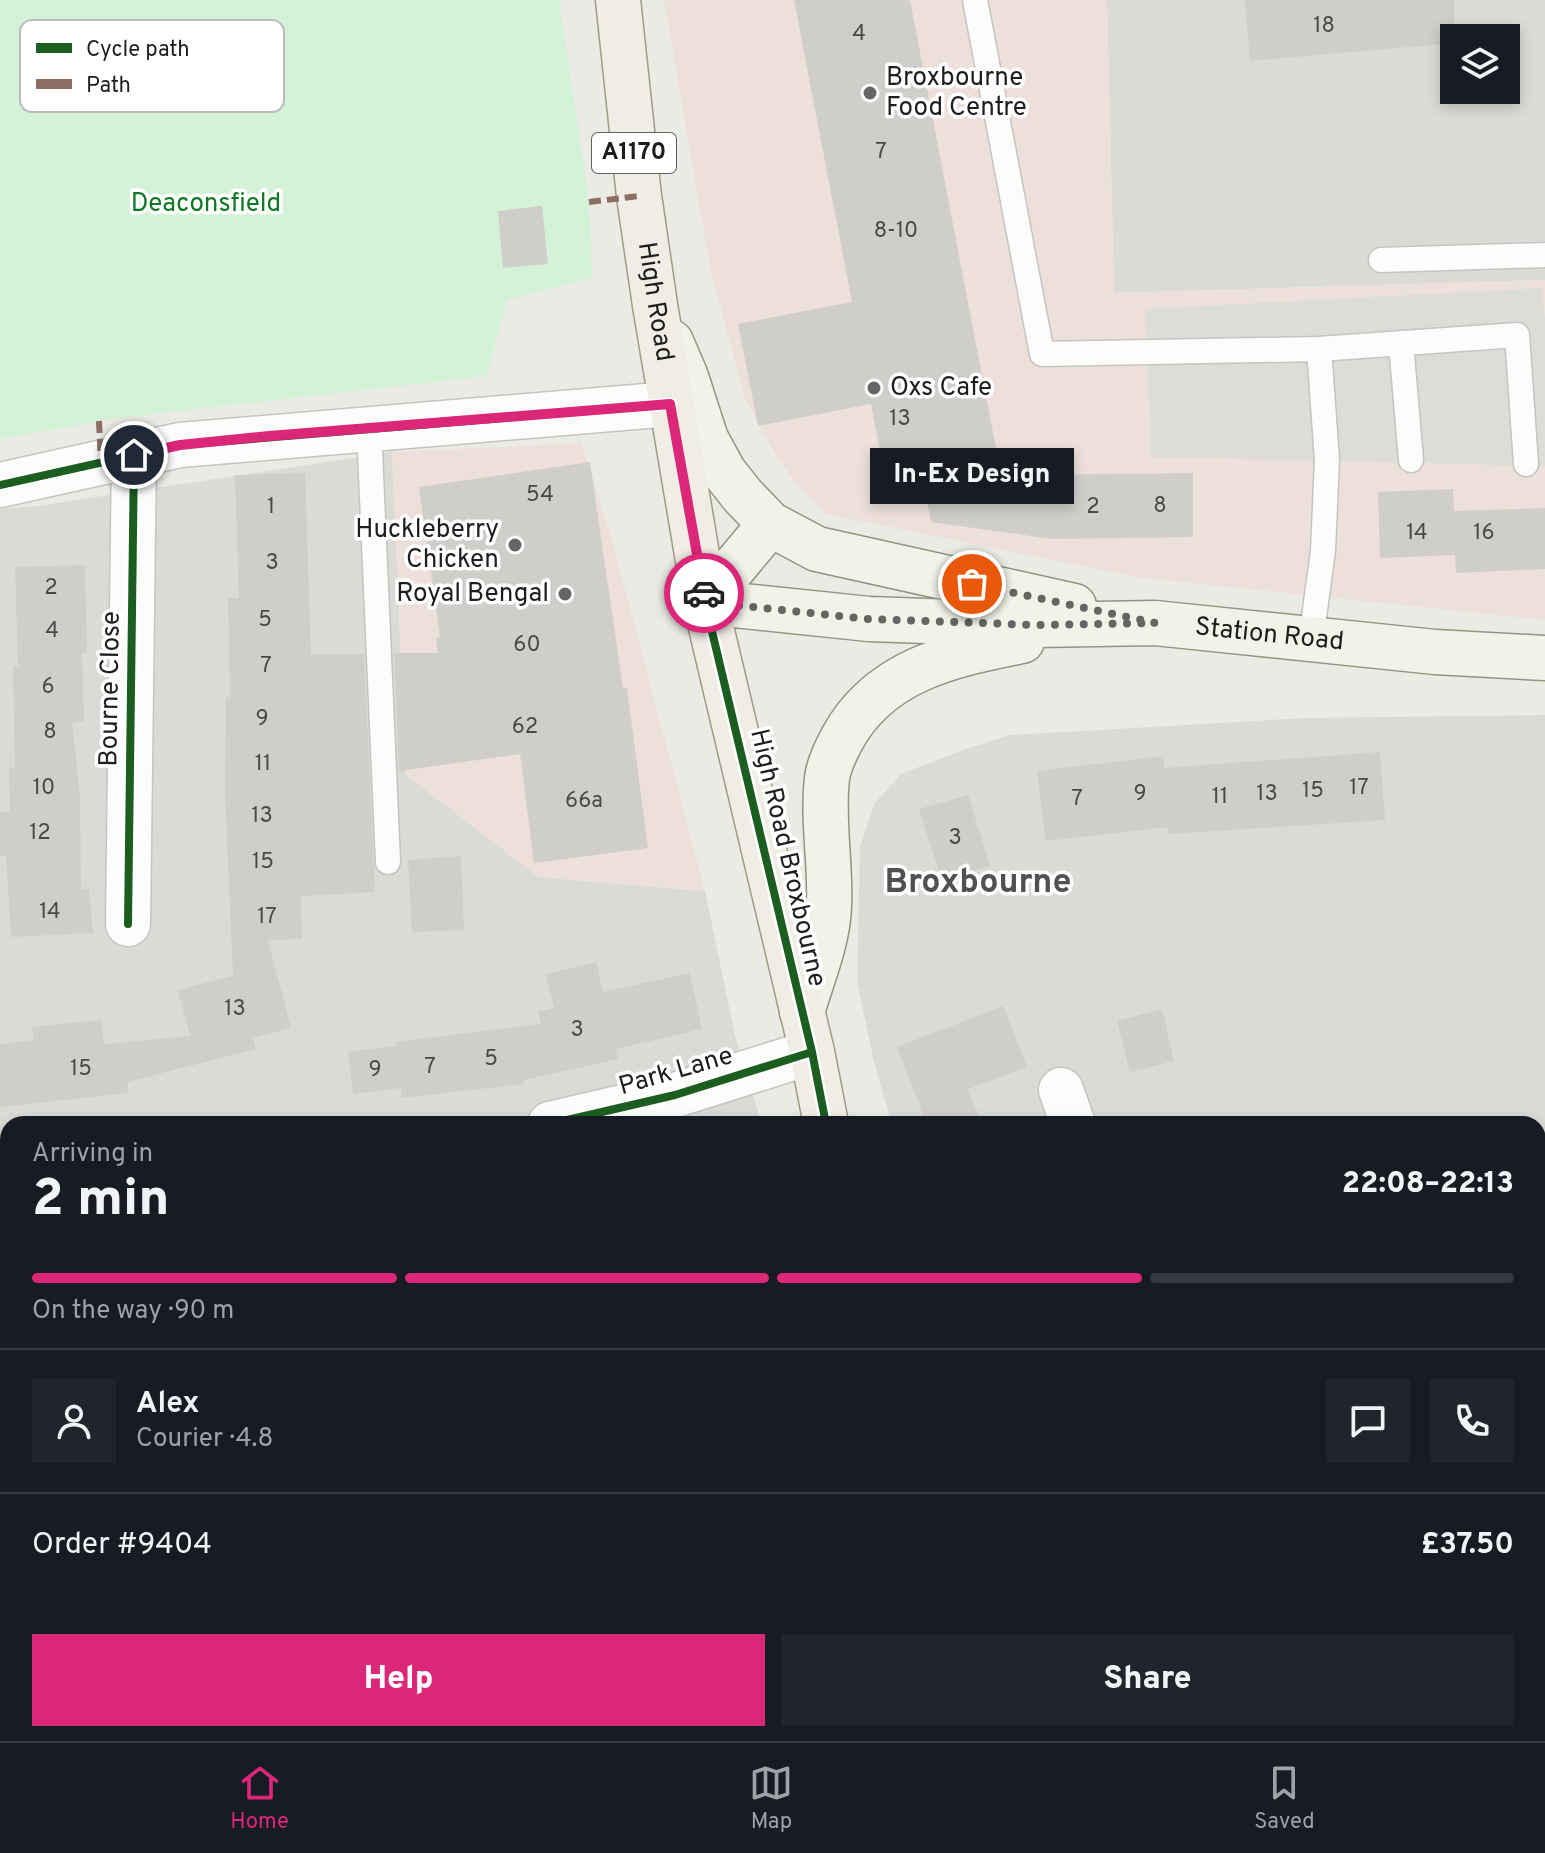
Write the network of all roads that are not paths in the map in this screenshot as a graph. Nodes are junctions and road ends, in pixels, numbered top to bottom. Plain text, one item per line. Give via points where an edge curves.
1 (618, 0) edge
2 (975, 0) edge
3 (1545, 255) edge
4 (1381, 260) dead end
5 (655, 305) junction
6 (1401, 343) junction
7 (1319, 349) junction
8 (670, 404) junction
9 (369, 428) junction
10 (134, 455) junction
11 (1411, 460) dead end
12 (1526, 464) dead end
13 (0, 485) edge
14 (770, 524) junction
15 (705, 602) junction
16 (1155, 623) junction
17 (1311, 639) junction
18 (1545, 658) edge
19 (388, 862) dead end
20 (128, 924) dead end
21 (807, 1032) junction
22 (584, 1116) edge
23 (824, 1116) edge

1 - 5 main road, High Road / A1170
2 - 7 lane via 1042,354
3 - 4 lane
5 - 8 main road, High Road / A1170
5 - 14 main road via 706,439 733,484
6 - 7 lane
6 - 11 lane
6 - 12 lane via 1517,335
7 - 17 lane via 1327,460 1323,551
8 - 9 street
8 - 15 main road, High Road / A1170
9 - 10 street via 180,445
9 - 19 lane
10 - 13 street
10 - 20 street, Bourne Close
14 - 15 main road
14 - 16 main road via 817,549
15 - 16 main road, Station Road via 869,619
15 - 21 main road, High Road Broxbourne / A1170
16 - 17 main road, Station Road
16 - 21 main road via 972,651 896,680 859,711 828,774 824,816 829,909
17 - 18 main road, Station Road
21 - 22 street, Park Lane via 675,1095
21 - 23 main road, High Road Broxbourne / A1170

